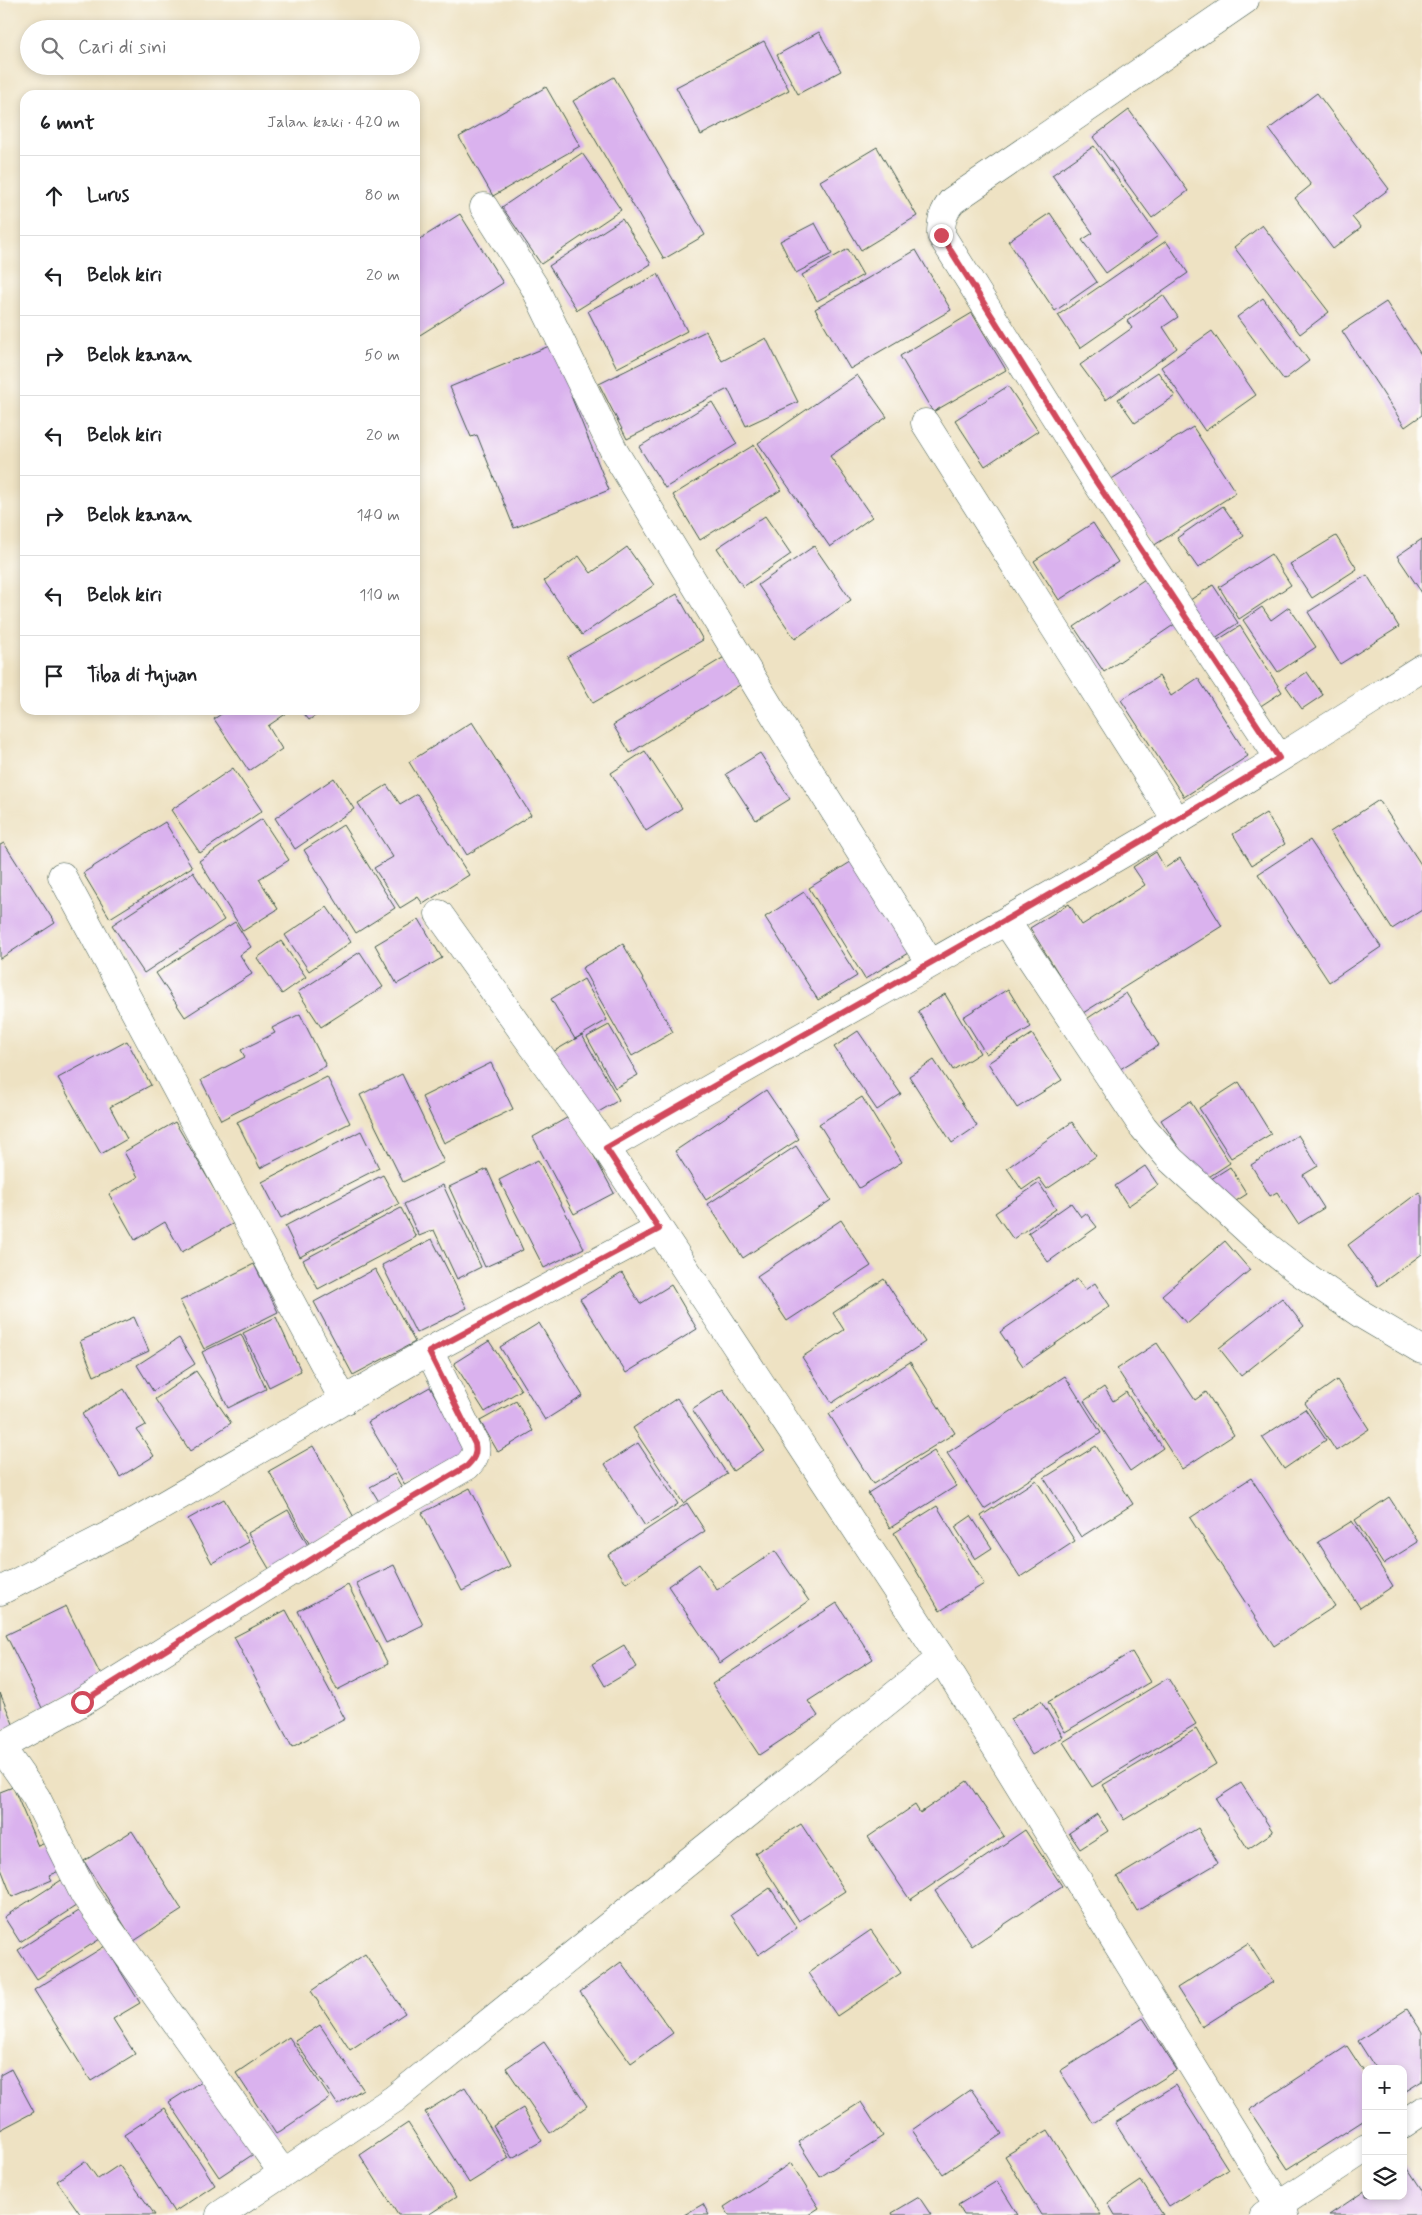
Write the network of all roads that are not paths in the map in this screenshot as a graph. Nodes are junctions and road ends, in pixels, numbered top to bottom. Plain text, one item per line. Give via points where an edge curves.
1 (1244, 0) edge
2 (484, 207) dead end
3 (925, 423) dead end
4 (1422, 668) edge
5 (1279, 758) junction
6 (1177, 821) junction
7 (62, 876) dead end
8 (439, 914) dead end
9 (1006, 921) junction
10 (930, 963) junction
11 (606, 1148) junction
12 (659, 1229) junction
13 (1422, 1350) edge
14 (429, 1352) junction
15 (344, 1401) junction
16 (0, 1591) edge
17 (941, 1658) junction
18 (0, 1747) edge
19 (1422, 2112) edge
20 (1407, 2121) edge
21 (1362, 2151) edge
22 (283, 2173) junction
23 (1275, 2212) edge
24 (220, 2215) edge

1 - 5 street via 952,201 944,211 941,235 1093,477
2 - 10 street via 534,286 615,453
3 - 6 street
4 - 5 street
5 - 6 street
6 - 9 street
7 - 15 street
8 - 11 street
9 - 10 street
9 - 13 street via 1143,1127 1171,1160 1255,1237 1301,1273
10 - 11 street
11 - 12 street
12 - 14 street
12 - 17 street
14 - 15 street
14 - 18 street via 475,1444 474,1460 82,1702
15 - 16 street via 129,1526
17 - 22 street via 394,2099
17 - 23 street
18 - 22 street via 36,1797 84,1894
19 - 20 street
21 - 23 street
22 - 24 street

